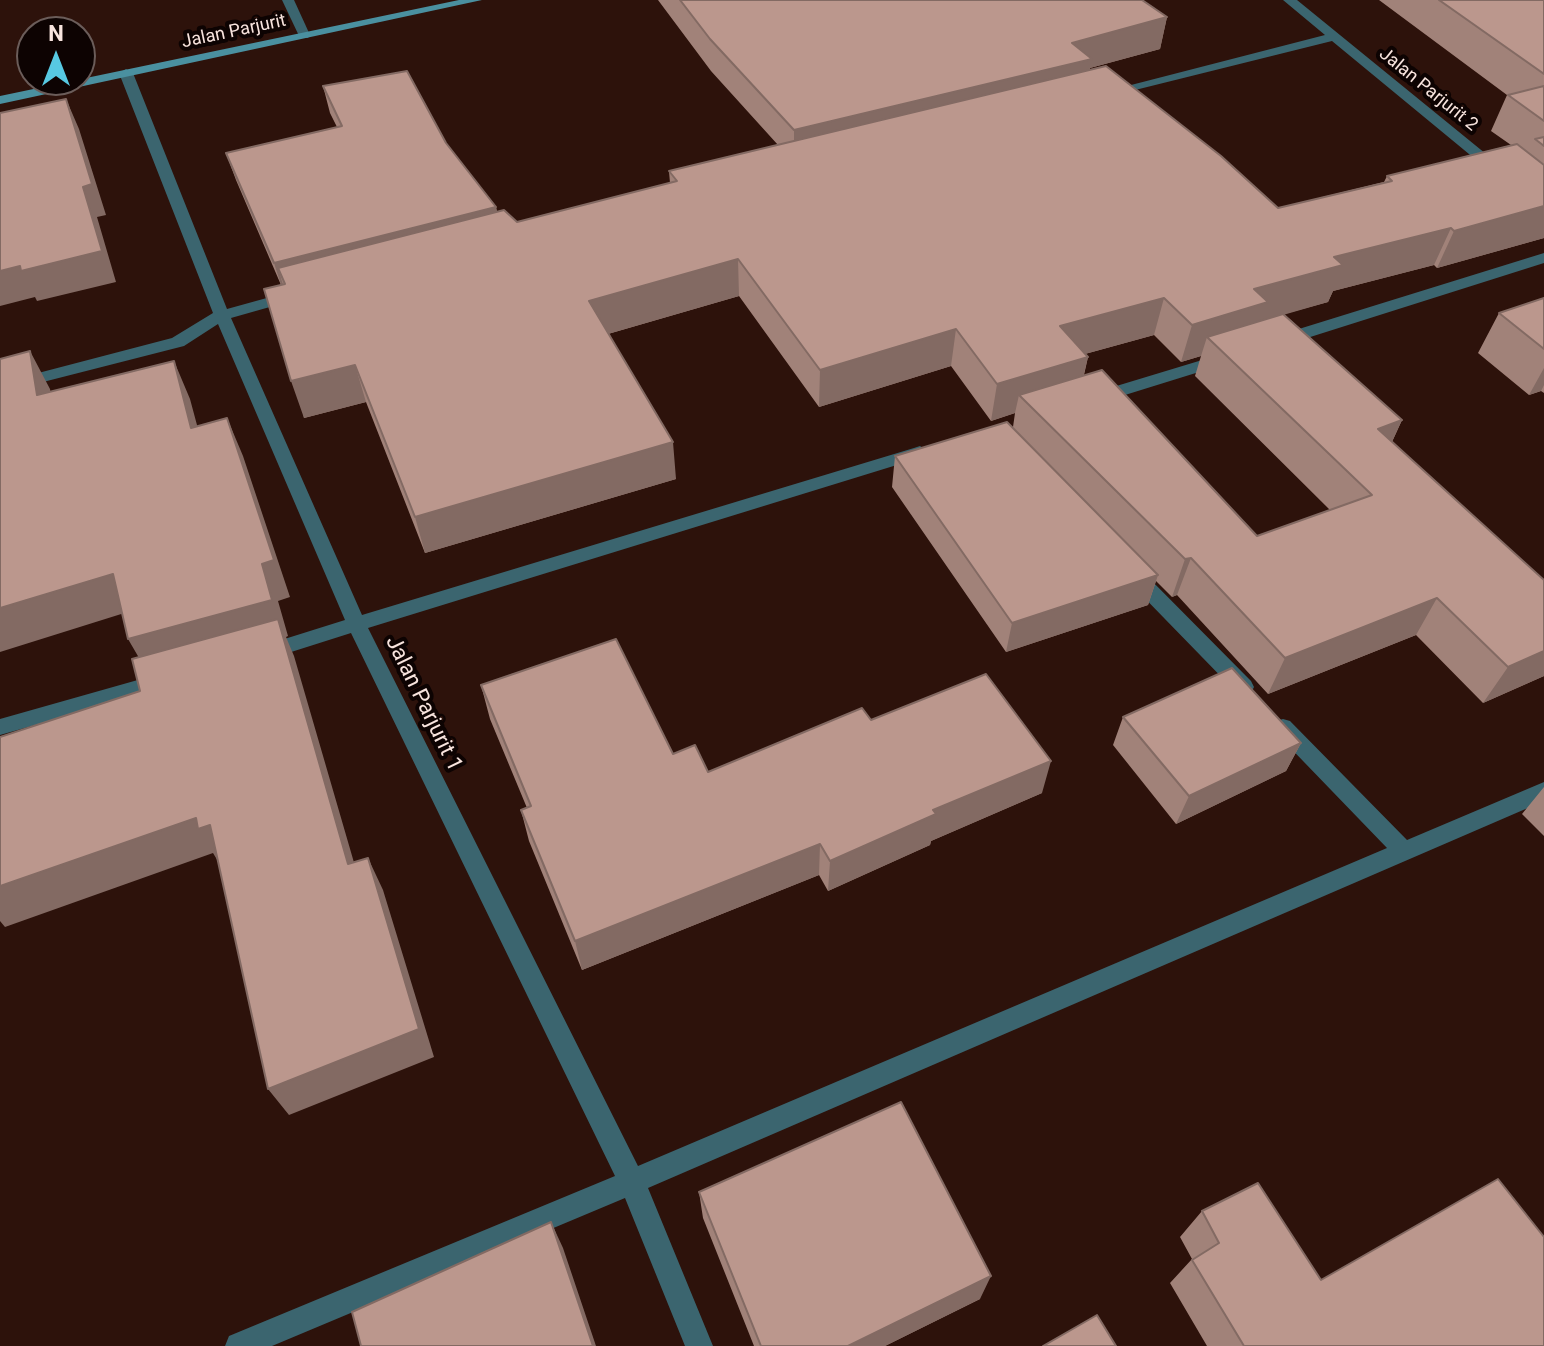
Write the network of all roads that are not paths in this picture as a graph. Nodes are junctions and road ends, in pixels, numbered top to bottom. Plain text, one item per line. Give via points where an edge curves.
1 (288, 0) edge
2 (476, 0) edge
3 (1289, 0) edge
4 (304, 35) junction
5 (1334, 37) junction
6 (126, 73) junction
7 (1089, 97) edge
8 (0, 100) edge
9 (1507, 178) edge
10 (1544, 258) edge
11 (311, 291) edge
12 (222, 315) junction
13 (0, 388) edge
14 (1082, 402) edge
15 (933, 448) edge
16 (1127, 566) edge
17 (358, 627) junction
18 (254, 656) edge
19 (179, 677) edge
20 (0, 727) edge
21 (1544, 791) edge
22 (1405, 852) junction
23 (632, 1182) junction
24 (239, 1346) edge
25 (699, 1346) edge

1 - 4 street
2 - 4 street, Jalan Parjurit
3 - 5 street, Jalan Parjurit 2
4 - 6 street, Jalan Parjurit
5 - 7 street
5 - 9 street, Jalan Parjurit 2
6 - 8 street, Jalan Parjurit
6 - 12 street, Jalan Parjurit 1
10 - 14 street
11 - 12 street
12 - 13 street via 178,342
12 - 17 street, Jalan Parjurit 1
15 - 17 street
16 - 22 street
17 - 18 street
17 - 23 street, Jalan Parjurit 1
19 - 20 street
21 - 22 street
22 - 23 street
23 - 24 street
23 - 25 street, Jalan Parjurit 1

